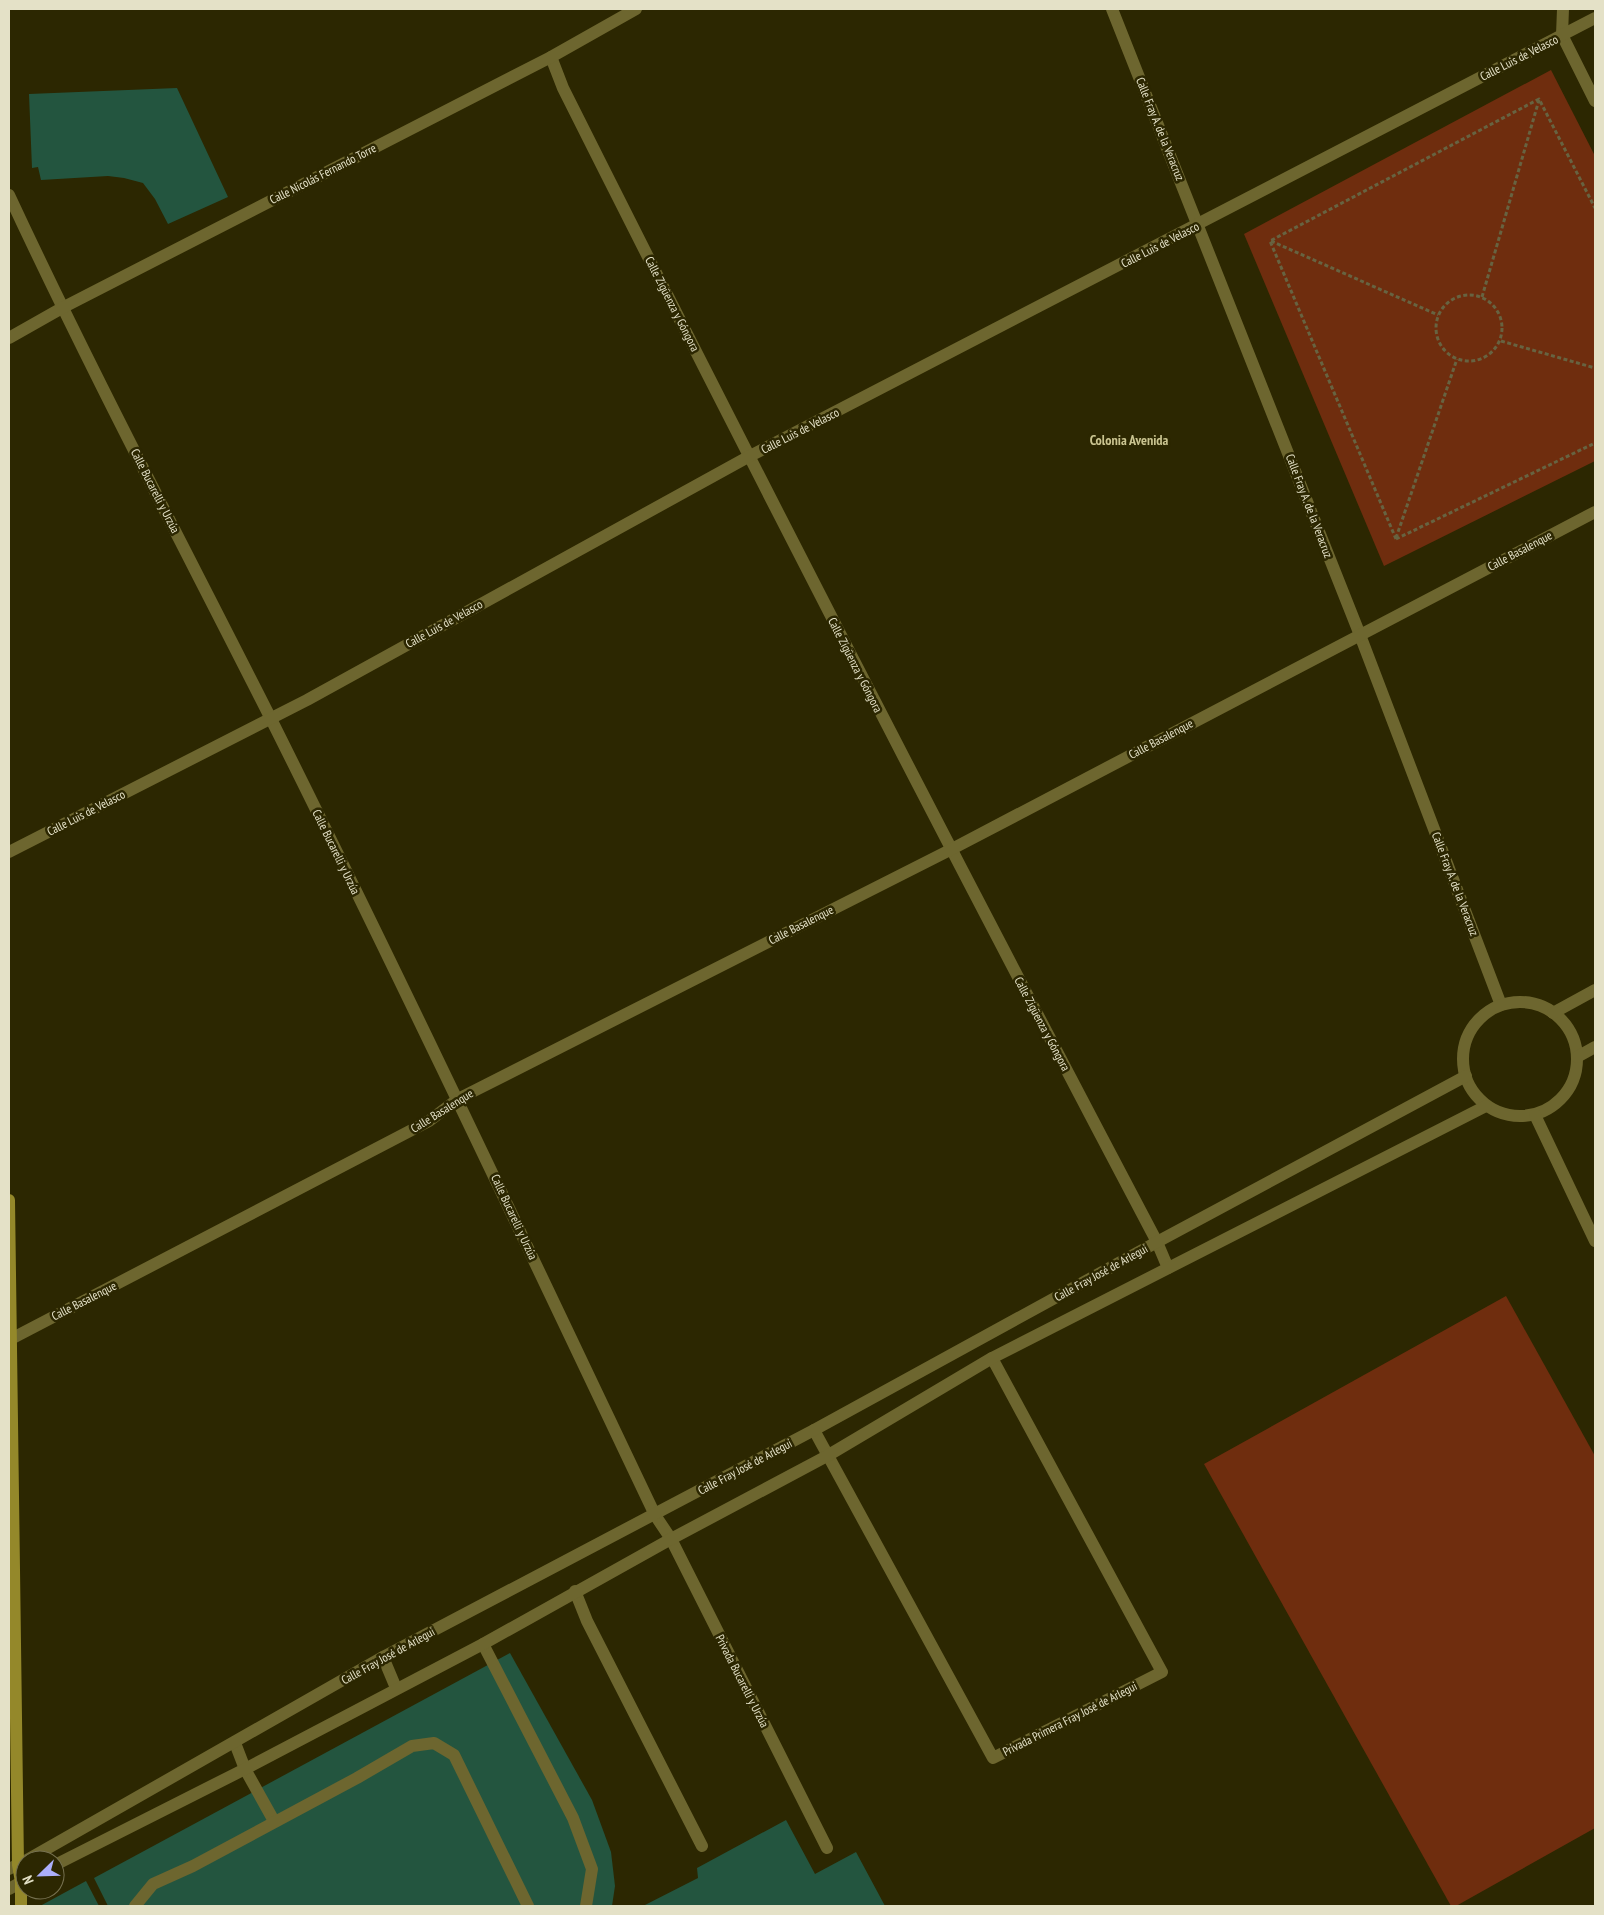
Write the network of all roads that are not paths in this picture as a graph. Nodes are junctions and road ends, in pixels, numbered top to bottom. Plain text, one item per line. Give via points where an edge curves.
1 (636, 9) edge
2 (1112, 9) edge
3 (1563, 9) edge
4 (1595, 18) edge
5 (1562, 35) junction
6 (551, 57) junction
7 (1595, 101) edge
8 (9, 195) edge
9 (1199, 225) junction
10 (62, 308) junction
11 (9, 338) edge
12 (748, 457) junction
13 (1595, 512) edge
14 (1360, 635) junction
15 (270, 718) junction
16 (950, 850) junction
17 (9, 852) edge
18 (1595, 990) edge
19 (1501, 1005) junction
20 (1553, 1013) junction
21 (1595, 1046) edge
22 (1577, 1057) junction
23 (1466, 1076) junction
24 (458, 1099) junction
25 (1486, 1106) junction
26 (1535, 1115) junction
27 (9, 1200) edge
28 (1595, 1241) edge
29 (1157, 1242) junction
30 (1168, 1268) junction
31 (10, 1339) edge
32 (992, 1358) junction
33 (814, 1430) junction
34 (827, 1456) junction
35 (655, 1515) junction
36 (671, 1539) junction
37 (576, 1591) junction
38 (483, 1644) junction
39 (383, 1657) junction
40 (396, 1688) junction
41 (234, 1743) junction
42 (245, 1769) junction
43 (274, 1821) junction
44 (702, 1846) dead end
45 (827, 1848) dead end
46 (20, 1850) edge
47 (45, 1850) edge
48 (65, 1860) edge
49 (135, 1906) edge
50 (528, 1906) edge
51 (586, 1906) edge

1 - 6 street, Calle Nicolás Fernando Torre
2 - 9 street, Calle Fray A. de la Veracruz
3 - 5 street
4 - 5 street, Calle Luis de Velasco
5 - 7 street
5 - 9 street, Calle Luis de Velasco
6 - 10 street, Calle Nicolás Fernando Torre
6 - 12 street, Calle Zigüenza y Góngora
8 - 10 street, Calle Bucarelli y Urzúa
9 - 12 street, Calle Luis de Velasco
9 - 14 street, Calle Fray A. de la Veracruz
10 - 11 street, Calle Nicolás Fernando Torre
10 - 15 street, Calle Bucarelli y Urzúa
12 - 15 street, Calle Luis de Velasco
12 - 16 street, Calle Zigüenza y Góngora
13 - 14 street, Calle Basalenque
14 - 16 street, Calle Basalenque
14 - 19 street, Calle Fray A. de la Veracruz
15 - 17 street, Calle Luis de Velasco
15 - 24 street, Calle Bucarelli y Urzúa
16 - 24 street, Calle Basalenque
16 - 29 street, Calle Zigüenza y Góngora
18 - 20 street
19 - 20 street via 1519,1002 1537,1005
19 - 23 street via 1474,1025 1466,1041
20 - 22 street via 1574,1040
21 - 22 street
22 - 26 street via 1575,1076 1566,1093 1552,1107
23 - 25 street via 1474,1094
23 - 29 street, Calle Fray José de Arlegui
24 - 31 street, Calle Basalenque via 429,1121
24 - 35 street, Calle Bucarelli y Urzúa
25 - 26 street via 1501,1114
25 - 30 street, Calle Fray José de Arlegui
26 - 28 street
27 - 31 main road
29 - 30 street, Calle Zigüenza y Góngora
29 - 33 street, Calle Fray José de Arlegui
30 - 32 street, Calle Fray José de Arlegui
31 - 46 main road
32 - 34 street, Calle Fray José de Arlegui
32 - 34 street, Privada Primera Fray José de Arlegui via 1162,1672 992,1758
33 - 34 street, Privada Primera Fray José de Arlegui
33 - 35 street, Calle Fray José de Arlegui
34 - 36 street, Calle Fray José de Arlegui
35 - 36 street, Privada Bucarelli y Urzúa
35 - 39 street, Calle Fray José de Arlegui
36 - 37 street, Calle Fray José de Arlegui
36 - 45 street, Privada Bucarelli y Urzúa
37 - 38 street, Calle Fray José de Arlegui
37 - 44 street via 587,1621
38 - 40 street, Calle Fray José de Arlegui
38 - 51 street via 573,1818 592,1869
39 - 40 street
39 - 41 street, Calle Fray José de Arlegui
40 - 42 street, Calle Fray José de Arlegui
41 - 42 street
41 - 47 street, Calle Fray José de Arlegui
42 - 43 street
42 - 48 street, Calle Fray José de Arlegui
43 - 49 street via 193,1866 153,1884
43 - 50 street via 412,1746 434,1742 454,1756

